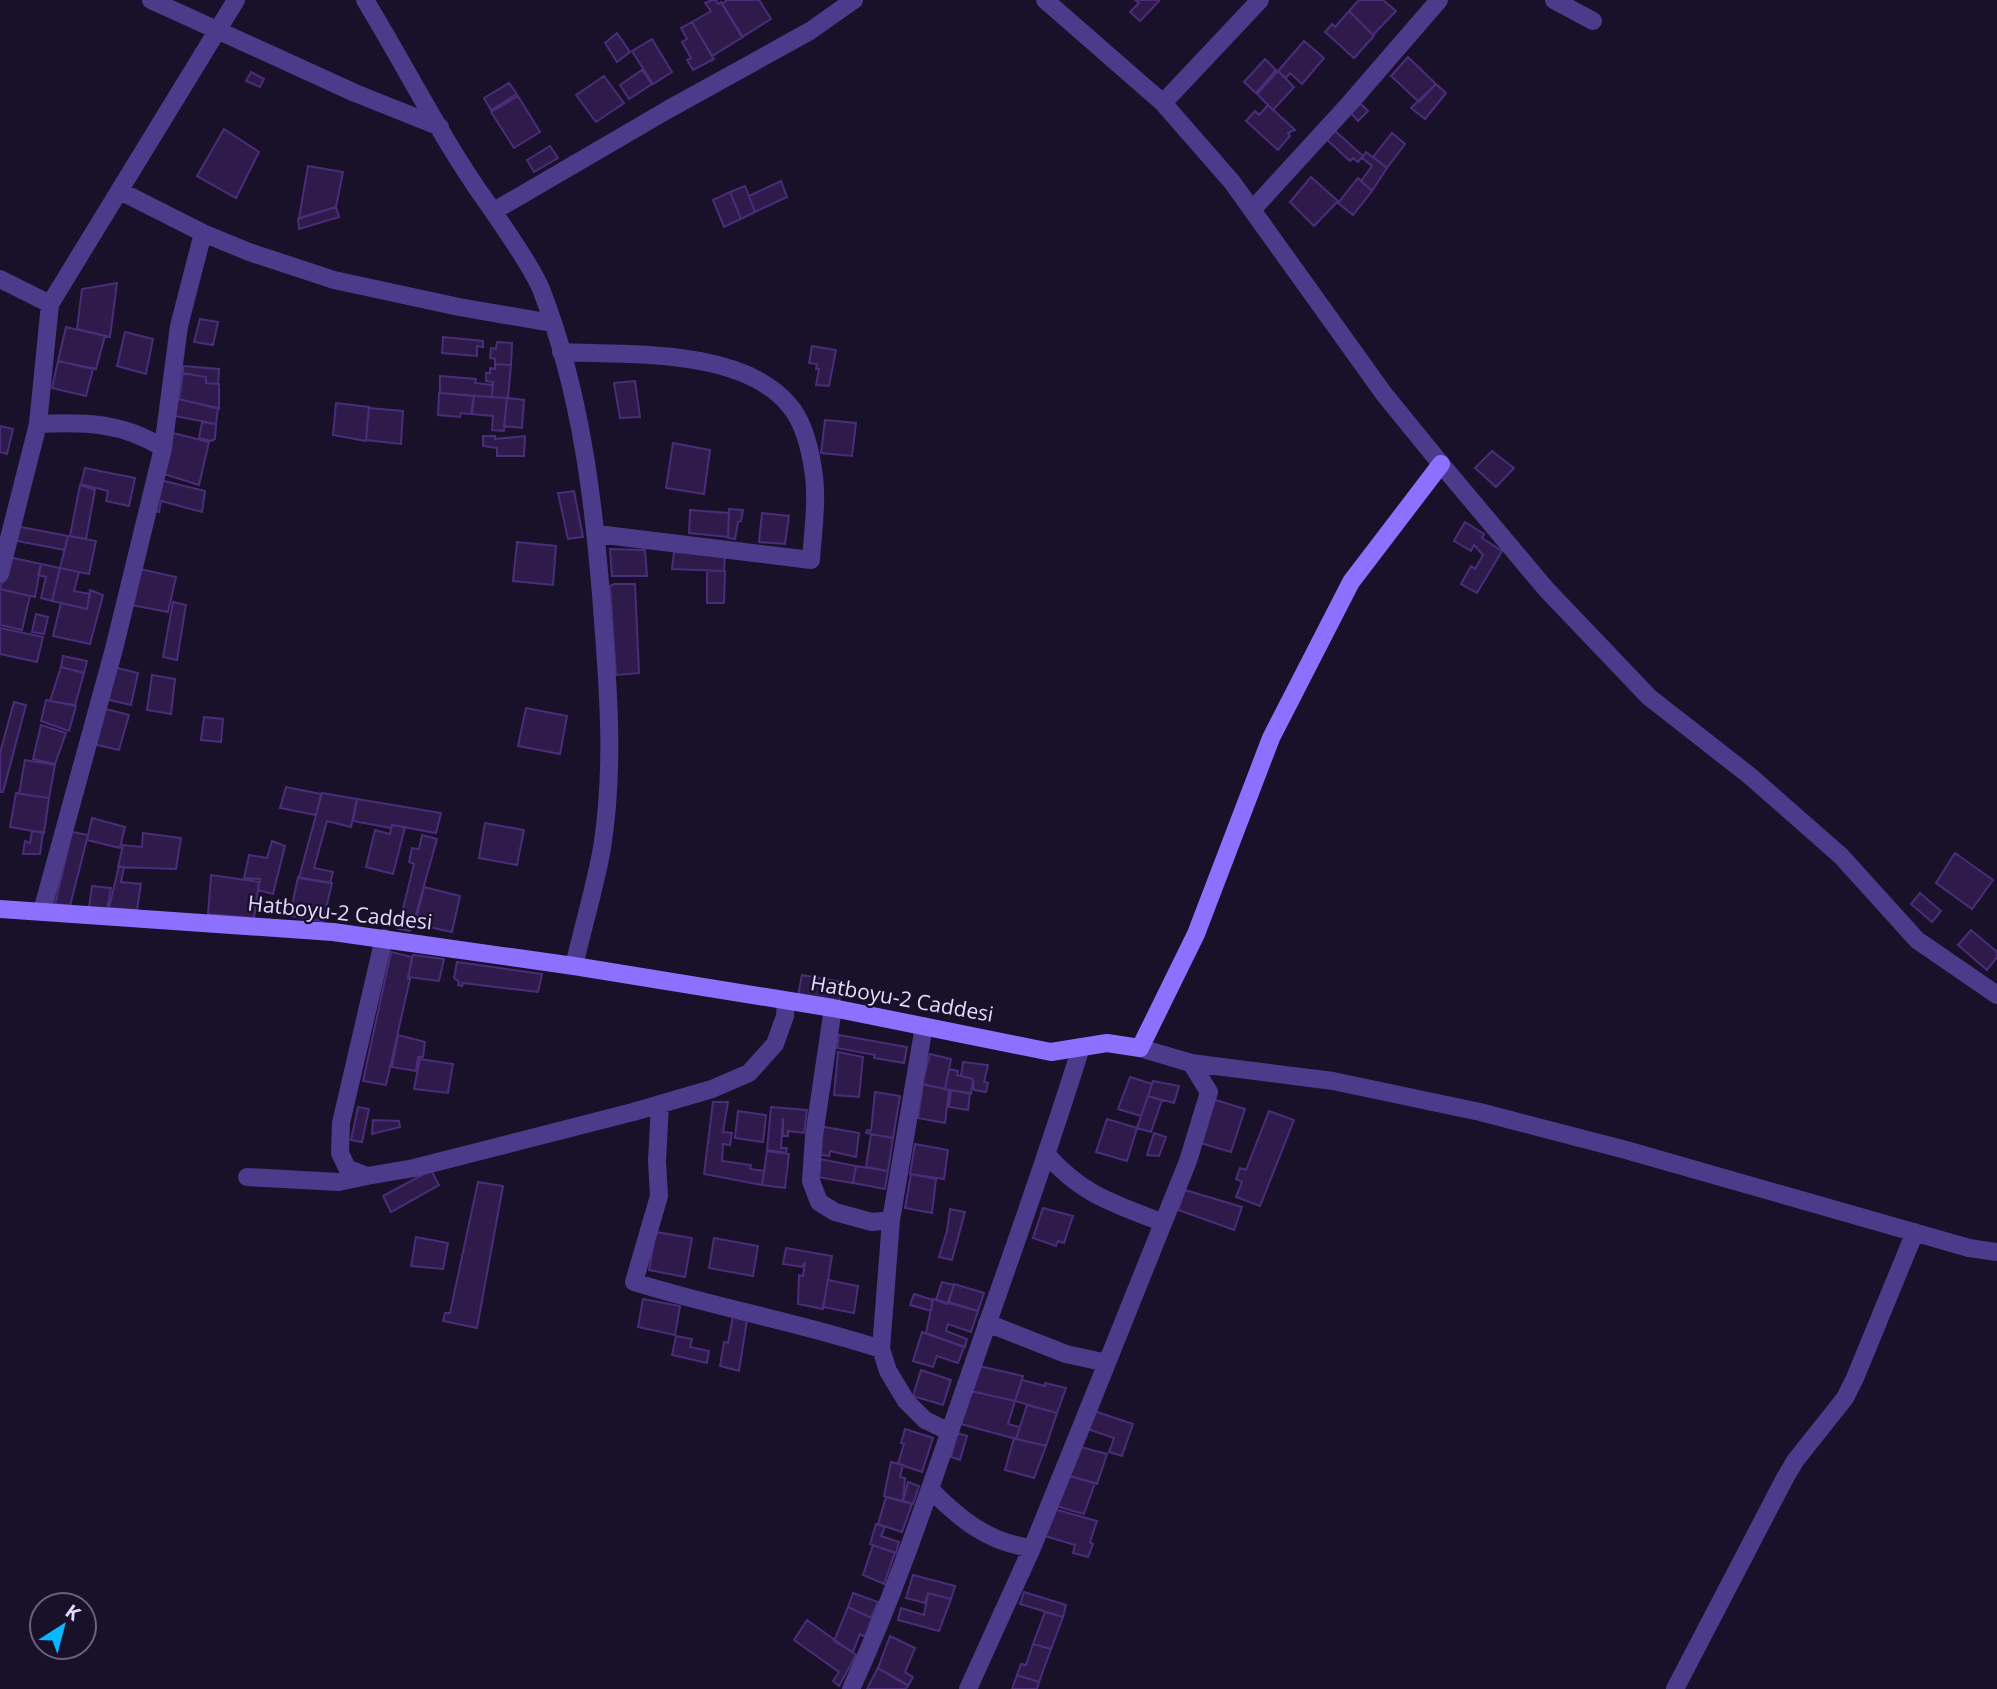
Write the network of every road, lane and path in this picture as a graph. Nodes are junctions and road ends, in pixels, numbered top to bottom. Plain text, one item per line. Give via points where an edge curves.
1 (151, 0) edge
2 (236, 0) edge
3 (365, 0) edge
4 (854, 0) edge
5 (1260, 0) edge
6 (1439, 0) edge
7 (1554, 0) edge
8 (1053, 3) edge
9 (1593, 21) dead end
10 (218, 30) junction
11 (1163, 103) junction
12 (440, 127) junction
13 (120, 191) junction
14 (1252, 210) junction
15 (494, 211) junction
16 (203, 233) junction
17 (0, 279) edge
18 (50, 304) junction
19 (552, 323) junction
20 (561, 352) junction
21 (38, 424) junction
22 (163, 448) junction
23 (1441, 464) junction
24 (597, 534) junction
25 (0, 574) edge
26 (0, 909) edge
27 (42, 911) junction
28 (384, 939) junction
29 (574, 966) junction
30 (1997, 995) edge
31 (786, 1002) junction
32 (833, 1008) junction
33 (924, 1026) junction
34 (1081, 1047) junction
35 (1140, 1048) junction
36 (1191, 1062) junction
37 (660, 1104) junction
38 (1047, 1156) junction
39 (366, 1176) junction
40 (247, 1177) dead end
41 (891, 1220) junction
42 (1163, 1223) junction
43 (1915, 1232) junction
44 (1997, 1252) edge
45 (988, 1323) junction
46 (881, 1349) junction
47 (1107, 1363) junction
48 (950, 1432) junction
49 (931, 1490) junction
50 (1032, 1548) junction
51 (851, 1689) edge
52 (968, 1689) edge
53 (1675, 1689) edge

1 - 10 street
2 - 10 street
3 - 12 street
4 - 15 street via 810,31
5 - 11 street
6 - 14 street
7 - 9 street
8 - 11 street
10 - 12 street
10 - 13 street
11 - 14 street
12 - 15 street
13 - 16 street
13 - 18 street
14 - 23 street via 1384,394
15 - 19 street via 540,287
16 - 19 street via 334,280
16 - 22 street via 179,326
17 - 18 street
18 - 21 street
19 - 20 street
20 - 24 street via 591,485
20 - 24 street via 692,360 751,375 790,405 813,470 811,560
21 - 22 street via 117,427
21 - 25 street
22 - 27 street
23 - 30 street via 1546,589 1648,696 1750,776 1841,856 1917,940
23 - 35 main road via 1351,582 1277,726 1196,934
24 - 29 street via 609,697 609,769 601,848
26 - 27 main road, Hatboyu-2 Caddesi
27 - 28 main road, Hatboyu-2 Caddesi
28 - 29 main road, Hatboyu-2 Caddesi
28 - 39 street via 341,1123 340,1153 346,1168
29 - 31 main road, Hatboyu-2 Caddesi
31 - 32 main road, Hatboyu-2 Caddesi
31 - 37 street via 775,1044 749,1073
32 - 33 main road, Hatboyu-2 Caddesi
32 - 41 street via 811,1181 819,1202 835,1212 872,1222
33 - 34 main road, Hatboyu-2 Caddesi via 1051,1052
33 - 41 street
34 - 35 main road, Hatboyu-2 Caddesi via 1107,1043
34 - 38 street
35 - 36 street
36 - 42 street via 1209,1092
36 - 43 street via 1333,1082 1480,1112
37 - 39 street via 414,1168
37 - 46 street via 659,1196 634,1282
38 - 42 street via 1090,1192
38 - 45 street
39 - 40 street via 339,1182
41 - 46 street
42 - 47 street
43 - 44 street
43 - 53 street via 1855,1378 1784,1478
45 - 47 street via 1066,1354
45 - 48 street
46 - 48 street via 906,1401 925,1420
47 - 50 street
48 - 49 street
49 - 50 street via 985,1536
49 - 51 street via 879,1629
50 - 52 street

